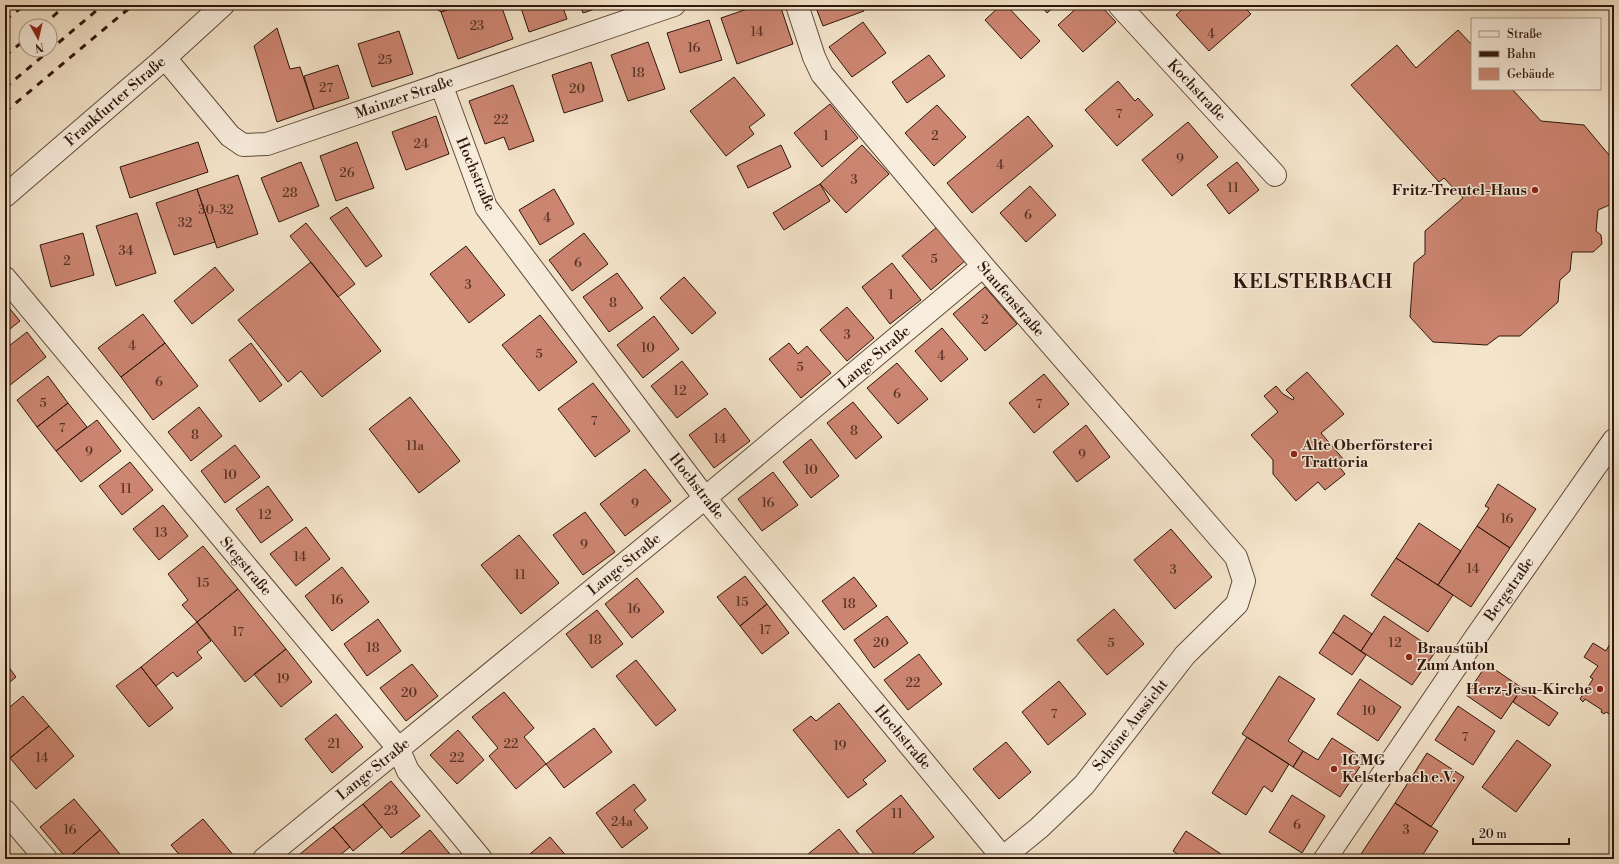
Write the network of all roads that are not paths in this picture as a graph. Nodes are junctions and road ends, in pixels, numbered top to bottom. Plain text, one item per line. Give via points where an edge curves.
1 (223, 5) edge
2 (674, 5) edge
3 (797, 5) edge
4 (1119, 5) edge
5 (165, 58) junction
6 (441, 84) junction
7 (1275, 175) dead end
8 (5, 196) edge
9 (983, 266) junction
10 (5, 278) edge
11 (1614, 440) edge
12 (705, 498) junction
13 (1244, 581) joint
14 (398, 748) junction
15 (5, 811) edge
16 (1002, 858) edge
17 (46, 859) edge
18 (264, 859) edge
19 (481, 859) edge
20 (1325, 859) edge

1 - 5 street, Frankfurter Straße
2 - 6 street, Mainzer Straße
3 - 9 street, Staufenstraße via 822,74
4 - 7 street, Kochstraße
5 - 6 street, Mainzer Straße via 230,136 243,145 267,144
5 - 8 street, Frankfurter Straße
6 - 12 street, Hochstraße via 486,207
9 - 12 street, Lange Straße
9 - 13 street, Staufenstraße via 1236,557
10 - 14 street, Stegstraße
11 - 20 street, Bergstraße
12 - 14 street, Lange Straße
12 - 16 street, Hochstraße
13 - 16 street, Schöne Aussicht via 1237,604 1184,655 1084,785 1039,828
14 - 18 street, Lange Straße
14 - 19 street, Stegstraße via 408,771
15 - 17 street

